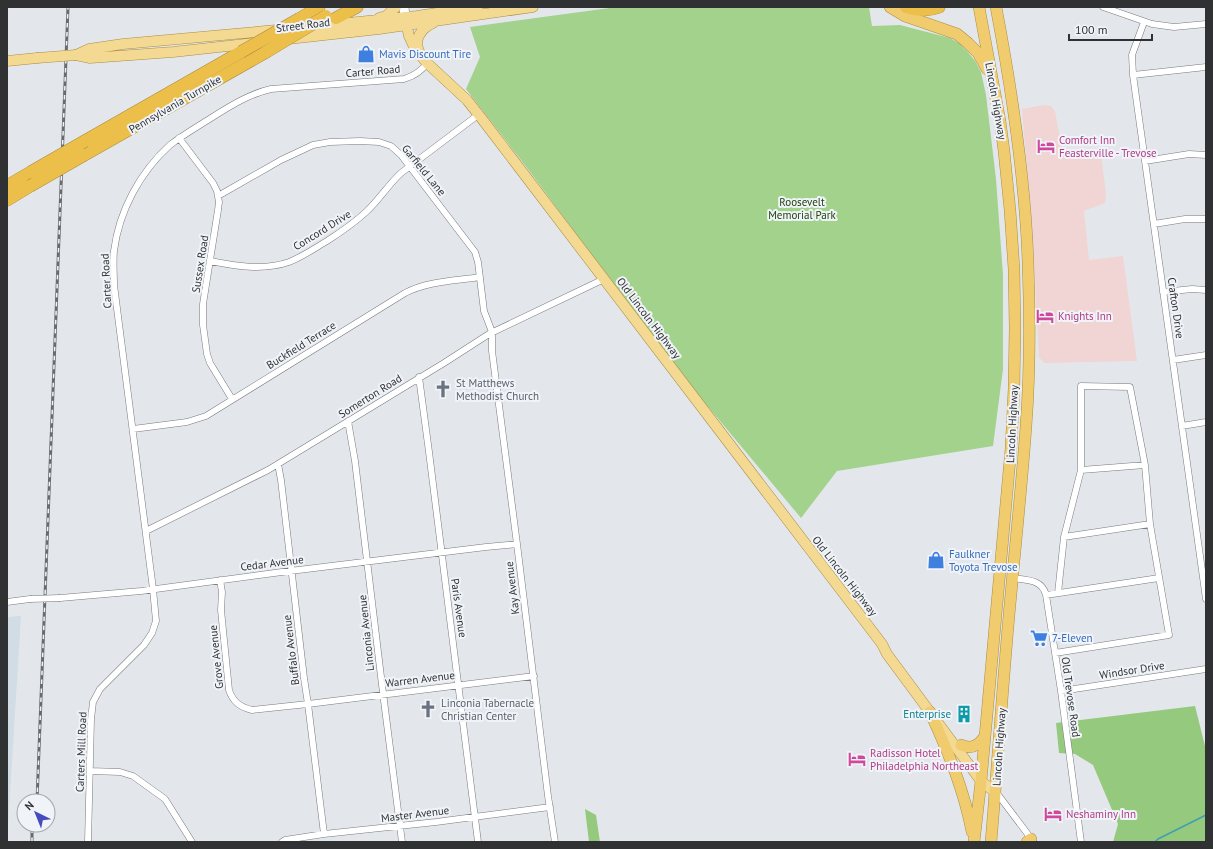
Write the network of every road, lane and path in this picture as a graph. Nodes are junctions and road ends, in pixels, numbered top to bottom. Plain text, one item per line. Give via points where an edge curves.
1 (342, 7) edge
2 (357, 7) edge
3 (396, 7) edge
4 (478, 7) edge
5 (533, 7) edge
6 (890, 7) edge
7 (906, 7) edge
8 (939, 7) edge
9 (979, 7) edge
10 (996, 7) edge
11 (1003, 7) edge
12 (1103, 7) edge
13 (327, 14) edge
14 (405, 17) edge
15 (370, 21) junction
16 (435, 22) junction
17 (1144, 22) junction
18 (1206, 24) edge
19 (76, 55) junction
20 (1005, 56) junction
21 (424, 60) junction
22 (7, 62) edge
23 (1206, 67) edge
24 (1133, 75) junction
25 (993, 81) junction
26 (478, 114) junction
27 (179, 138) junction
28 (1206, 155) edge
29 (1145, 161) junction
30 (410, 166) junction
31 (7, 186) edge
32 (218, 196) junction
33 (7, 200) edge
34 (1206, 219) edge
35 (1154, 224) junction
36 (210, 261) junction
37 (480, 277) junction
38 (604, 279) junction
39 (1206, 290) edge
40 (1163, 292) junction
41 (492, 332) junction
42 (1206, 356) edge
43 (1173, 360) junction
44 (419, 377) junction
45 (232, 400) junction
46 (348, 421) junction
47 (1206, 422) edge
48 (1182, 426) junction
49 (133, 430) junction
50 (278, 464) junction
51 (1145, 465) junction
52 (1081, 470) junction
53 (1150, 524) junction
54 (146, 531) junction
55 (1064, 537) junction
56 (517, 544) junction
57 (442, 552) junction
58 (367, 562) junction
59 (292, 571) junction
60 (1012, 578) junction
61 (1159, 578) junction
62 (220, 580) junction
63 (153, 589) junction
64 (1058, 593) junction
65 (1046, 595) junction
66 (1206, 599) edge
67 (7, 602) edge
68 (882, 644) junction
69 (1055, 653) junction
70 (1206, 669) edge
71 (534, 676) junction
72 (459, 685) junction
73 (1061, 691) junction
74 (383, 694) junction
75 (308, 704) junction
76 (930, 712) junction
77 (985, 736) junction
78 (961, 744) junction
79 (90, 771) junction
80 (981, 776) junction
81 (995, 792) junction
82 (550, 808) junction
83 (475, 817) junction
84 (401, 826) junction
85 (324, 834) junction
86 (1031, 841) edge
87 (88, 842) edge
88 (192, 842) edge
89 (282, 842) edge
90 (402, 842) edge
91 (478, 842) edge
92 (556, 842) edge
93 (974, 842) edge
94 (991, 842) edge
95 (1081, 842) edge

1 - 13 highway, Pennsylvania Turnpike
2 - 13 highway
3 - 15 main road via 386,16
4 - 14 main road, Street Road
5 - 16 main road, Street Road
6 - 25 highway via 905,16 960,36 978,53
7 - 8 highway via 926,10
9 - 25 highway, Lincoln Highway
10 - 20 highway, Lincoln Highway
11 - 20 highway
12 - 17 street
13 - 31 highway, Pennsylvania Turnpike, bridge via 299,19
13 - 33 highway, Pennsylvania Turnpike, bridge via 266,52
14 - 15 main road, Street Road
14 - 16 main road, Street Road
14 - 19 main road, Street Road via 173,52 90,58
14 - 21 main road, Old Lincoln Highway via 413,45
15 - 19 main road, Street Road via 123,44 89,49
16 - 21 main road via 423,29 416,43
17 - 18 street via 1168,26
17 - 24 street, Crafton Drive via 1132,55
19 - 22 main road, Street Road, bridge
20 - 60 highway, Lincoln Highway via 1021,164 1029,294 1029,382
21 - 26 main road, Old Lincoln Highway via 467,100
21 - 27 street, Carter Road via 420,71 404,79 260,92
23 - 24 street
24 - 29 street, Crafton Drive
25 - 77 highway, Lincoln Highway via 1010,210 1014,269 1015,358 1011,448
26 - 30 street, Concord Drive
26 - 38 main road, Old Lincoln Highway
27 - 32 street, Sussex Road via 213,183
27 - 49 street, Carter Road via 157,158 141,178 128,202 115,243 114,285
28 - 29 street via 1189,154
29 - 35 street, Crafton Drive
30 - 32 street, Garfield Lane via 397,150 384,143 321,143 303,149
30 - 36 street, Concord Drive via 394,179 367,212 355,222 295,259 277,265 256,267
30 - 37 street, Garfield Lane via 475,252
32 - 36 street, Sussex Road
34 - 35 street via 1185,219
35 - 40 street, Crafton Drive
36 - 45 street, Sussex Road via 202,325 210,363
37 - 41 street, Garfield Lane via 484,311
37 - 45 street, Buckfield Terrace via 411,290
38 - 41 street, Somerton Road
38 - 68 main road, Old Lincoln Highway
39 - 40 street
40 - 43 street, Crafton Drive
41 - 44 street, Somerton Road
41 - 56 street, Kay Avenue via 492,351
42 - 43 street
43 - 48 street, Crafton Drive
44 - 46 street, Somerton Road
44 - 57 street, Paris Avenue
45 - 49 street, Buckfield Terrace via 200,418 187,422
46 - 50 street, Somerton Road
46 - 58 street, Linconia Avenue
47 - 48 street
48 - 66 street, Crafton Drive
49 - 54 street, Carter Road
50 - 54 street, Somerton Road
50 - 59 street, Buffalo Avenue
51 - 52 street
51 - 52 street via 1130,387 1081,386
51 - 53 street
52 - 55 street
53 - 55 street
53 - 61 street
54 - 63 street, Carter Road
55 - 64 street
56 - 57 street, Cedar Avenue
56 - 71 street, Kay Avenue
57 - 58 street, Cedar Avenue
57 - 72 street, Paris Avenue
58 - 59 street, Cedar Avenue
58 - 74 street, Linconia Avenue
59 - 62 street, Cedar Avenue
59 - 75 street, Buffalo Avenue
60 - 65 street via 1034,581 1043,588
60 - 81 highway, Lincoln Highway
61 - 64 street
61 - 69 street via 1169,635
62 - 63 street, Cedar Avenue
62 - 75 street, Grove Avenue via 229,690 232,698 244,708 252,710
63 - 67 street, Cedar Avenue, bridge
63 - 79 street, Carters Mill Road via 156,622 152,633 144,645 100,689 93,702
64 - 65 street
65 - 69 street, Old Trevose Road
68 - 76 main road, Old Lincoln Highway
68 - 78 main road, Old Lincoln Highway via 891,651
69 - 73 street, Old Trevose Road
70 - 73 street, Windsor Drive
71 - 72 street, Warren Avenue
71 - 82 street, Kay Avenue
72 - 74 street, Warren Avenue
72 - 83 street, Paris Avenue
73 - 95 street, Old Trevose Road
74 - 75 street, Warren Avenue
74 - 84 street, Linconia Avenue
75 - 85 street, Buffalo Avenue
76 - 80 main road, Old Lincoln Highway
76 - 93 highway via 958,780
77 - 78 highway via 980,744 974,747
77 - 80 highway, Lincoln Highway
78 - 80 main road, Old Lincoln Highway
79 - 87 street, Carters Mill Road
79 - 88 street via 120,772 133,776 165,799
80 - 81 main road, Old Lincoln Highway
80 - 93 highway, Lincoln Highway
81 - 86 street, Old Lincoln Highway
81 - 94 highway, Lincoln Highway
82 - 83 street, Master Avenue
82 - 92 street, Kay Avenue
83 - 84 street, Master Avenue
83 - 91 street, Paris Avenue
84 - 85 street, Master Avenue
84 - 90 street, Linconia Avenue
85 - 89 street, Master Avenue

